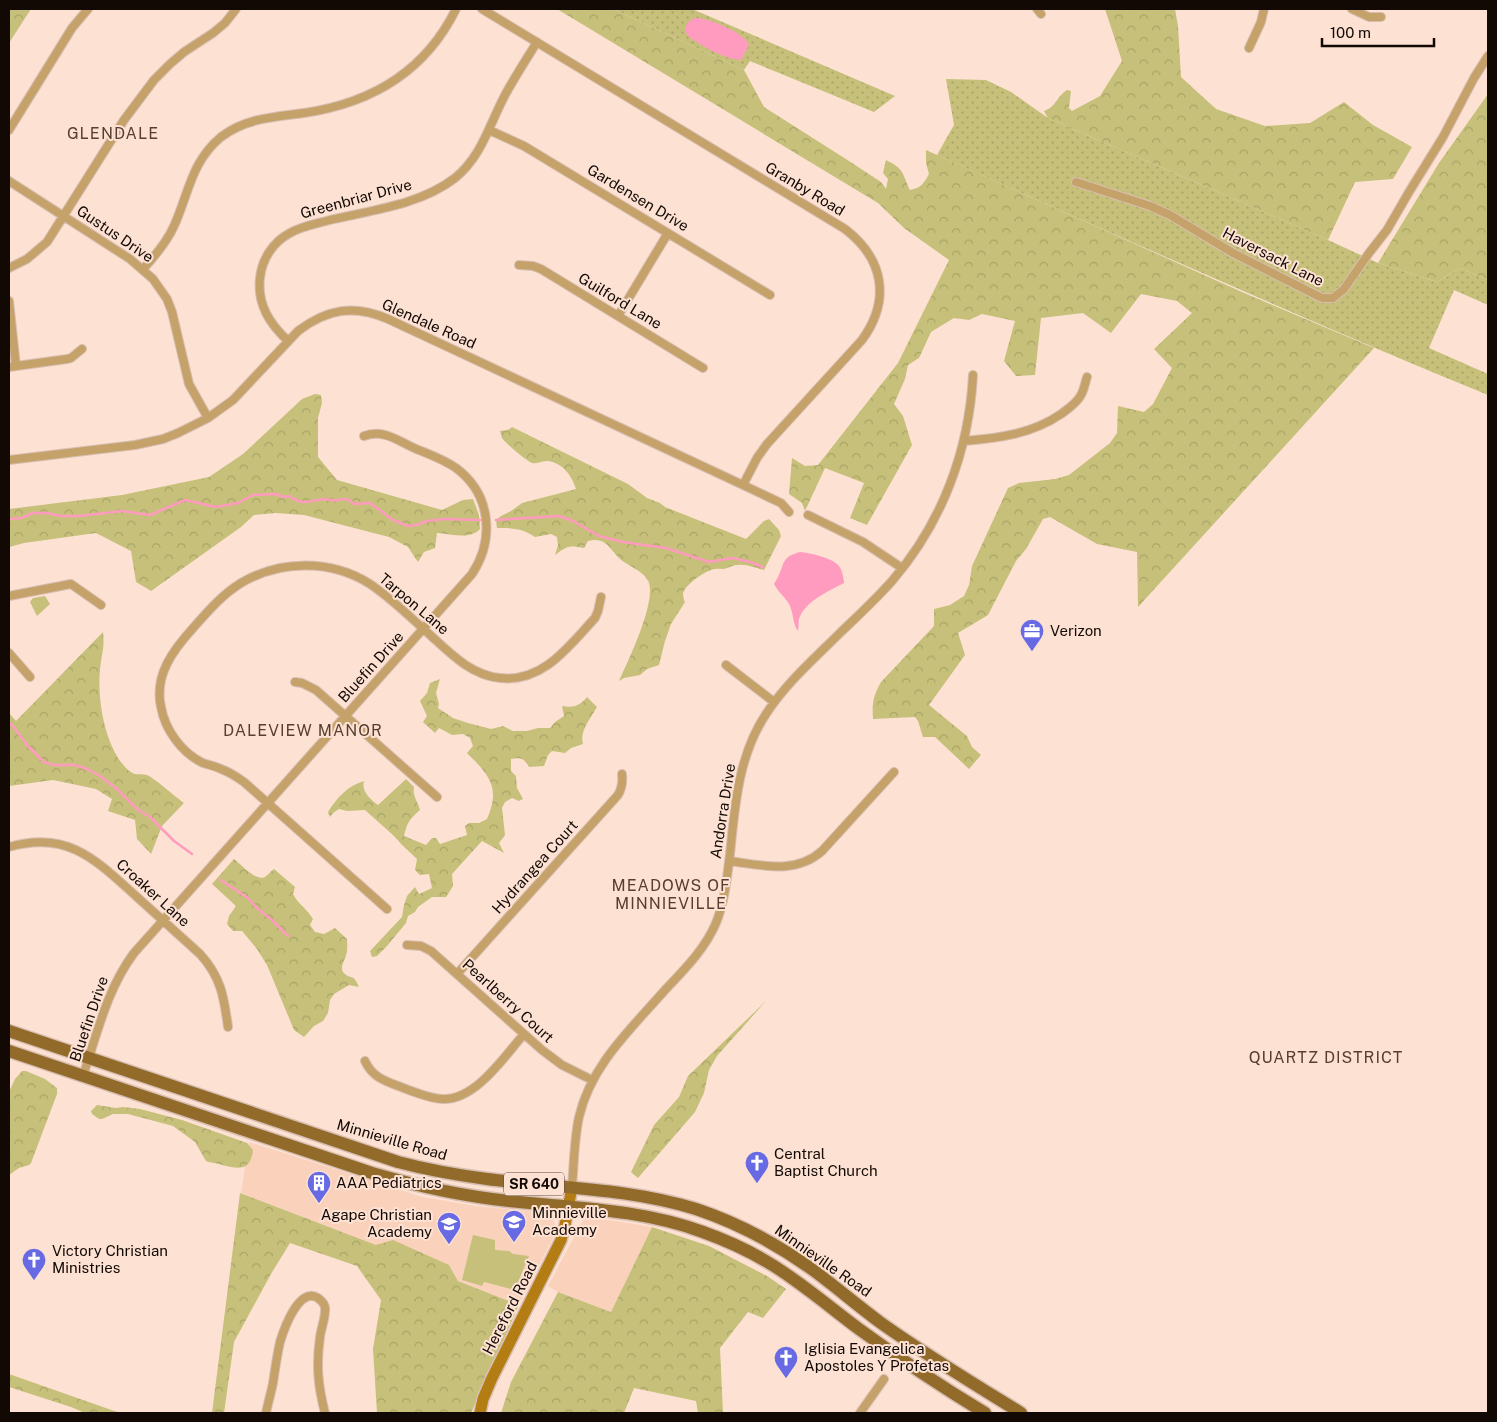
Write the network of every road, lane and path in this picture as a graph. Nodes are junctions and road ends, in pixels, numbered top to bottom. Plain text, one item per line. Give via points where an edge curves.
1 (88, 9) edge
2 (236, 9) edge
3 (456, 9) edge
4 (482, 9) edge
5 (1264, 9) edge
6 (1352, 9) edge
7 (1382, 17) dead end
8 (538, 42) junction
9 (1249, 48) dead end
10 (1488, 56) edge
11 (9, 130) edge
12 (489, 130) junction
13 (9, 181) edge
14 (1076, 182) dead end
15 (64, 216) junction
16 (668, 233) junction
17 (519, 265) dead end
18 (9, 268) edge
19 (143, 269) junction
20 (770, 295) dead end
21 (9, 301) edge
22 (618, 316) junction
23 (288, 341) junction
24 (82, 349) dead end
25 (12, 366) edge
26 (703, 368) dead end
27 (973, 375) dead end
28 (1087, 377) dead end
29 (208, 418) junction
30 (364, 436) dead end
31 (964, 441) junction
32 (9, 460) edge
33 (743, 485) junction
34 (789, 512) dead end
35 (808, 515) dead end
36 (902, 568) junction
37 (9, 596) edge
38 (601, 598) dead end
39 (101, 605) dead end
40 (423, 629) junction
41 (9, 653) edge
42 (726, 665) dead end
43 (30, 677) dead end
44 (295, 682) dead end
45 (774, 702) junction
46 (346, 716) junction
47 (894, 772) dead end
48 (622, 774) dead end
49 (437, 797) dead end
50 (268, 803) junction
51 (9, 847) edge
52 (729, 861) junction
53 (387, 909) dead end
54 (163, 920) junction
55 (407, 945) dead end
56 (457, 974) junction
57 (228, 1027) dead end
58 (9, 1031) edge
59 (524, 1034) junction
60 (9, 1051) edge
61 (89, 1058) junction
62 (365, 1061) dead end
63 (83, 1076) junction
64 (592, 1080) junction
65 (572, 1187) junction
66 (569, 1206) junction
67 (884, 1380) dead end
68 (266, 1413) edge
69 (325, 1413) edge
70 (480, 1413) edge
71 (860, 1413) edge
72 (985, 1413) edge
73 (1021, 1413) edge

1 - 11 street via 72,28
2 - 15 street via 225,23 184,52 154,80 124,120
3 - 19 street via 423,57 382,89 334,107 255,120 213,144 195,170 171,233
4 - 8 street, Granby Road
5 - 9 street
6 - 7 street via 1369,17
8 - 12 street, Greenbriar Drive via 503,99
8 - 33 street, Granby Road via 845,229 862,244 874,265 880,296 869,331 767,444
10 - 14 street, Haversack Lane via 1387,230 1344,290 1332,298 1322,298 1150,206
12 - 16 street, Gardensen Drive via 524,146
12 - 23 street, Greenbriar Drive via 467,166 437,189 407,202 303,227 277,242 261,268 260,293 267,316
13 - 15 street, Gustus Drive
15 - 18 street via 37,251
15 - 19 street, Gustus Drive
16 - 20 street, Gardensen Drive
16 - 22 street
17 - 22 street, Guilford Lane via 541,269
19 - 29 street, Gustus Drive via 167,299 189,384
21 - 25 street
22 - 26 street, Guilford Lane
23 - 29 street, Glendale Road via 240,393
23 - 33 street, Glendale Road via 309,323 329,314 354,310 373,313
24 - 25 street via 67,359
27 - 31 street, Andorra Drive
28 - 31 street via 1081,396 1052,420 1027,432
29 - 32 street, Glendale Road via 148,443
30 - 40 street, Bluefin Drive via 384,434 451,465 470,482 484,510 487,535 478,564
31 - 36 street, Andorra Drive via 937,515
33 - 34 street, Glendale Road via 781,503
35 - 36 street via 863,542
36 - 45 street, Andorra Drive
37 - 39 street via 71,584
38 - 40 street, Tarpon Lane via 594,618 562,654 546,667 518,677 501,678 480,673 458,660
40 - 46 street, Bluefin Drive
40 - 50 street, Tarpon Lane via 361,579 333,568 306,565 265,572 240,584 186,635 168,661 160,683 160,707 168,728 190,754 233,774
41 - 43 street
42 - 45 street
44 - 46 street via 316,690
45 - 52 street, Andorra Drive via 754,735 744,762
46 - 49 street
46 - 50 street, Bluefin Drive
47 - 52 street via 822,851 808,861 788,867
48 - 56 street, Hydrangea Court via 618,795
50 - 53 street, Tarpon Lane
50 - 54 street, Bluefin Drive
51 - 54 street, Croaker Lane via 44,842 81,852 108,870
52 - 64 street, Andorra Drive via 720,912 708,939 613,1049
54 - 57 street, Croaker Lane via 200,954 216,975 223,993
54 - 61 street, Bluefin Drive via 117,978
55 - 56 street, Pearlberry Court via 427,948
56 - 59 street, Pearlberry Court
58 - 61 main road, Minnieville Road / SR 640
59 - 62 street via 483,1081 467,1093 448,1099 434,1098 381,1080
59 - 64 street, Pearlberry Court via 552,1058
60 - 63 main road, SR 640
61 - 63 street, Bluefin Drive
61 - 65 main road, Minnieville Road / SR 640 via 398,1162 452,1174
63 - 66 main road, SR 640 via 407,1183 471,1196
64 - 65 street, Andorra Drive via 579,1117
65 - 66 street, Hereford Road
65 - 73 main road, Minnieville Road / SR 640 via 678,1204 744,1229 791,1255 882,1323
66 - 70 street, Hereford Road via 561,1240 492,1378
66 - 72 main road, SR 640 via 673,1222 739,1246 774,1266 892,1353
67 - 71 street
68 - 69 street via 284,1330 297,1304 309,1296 320,1300 325,1309 317,1366

